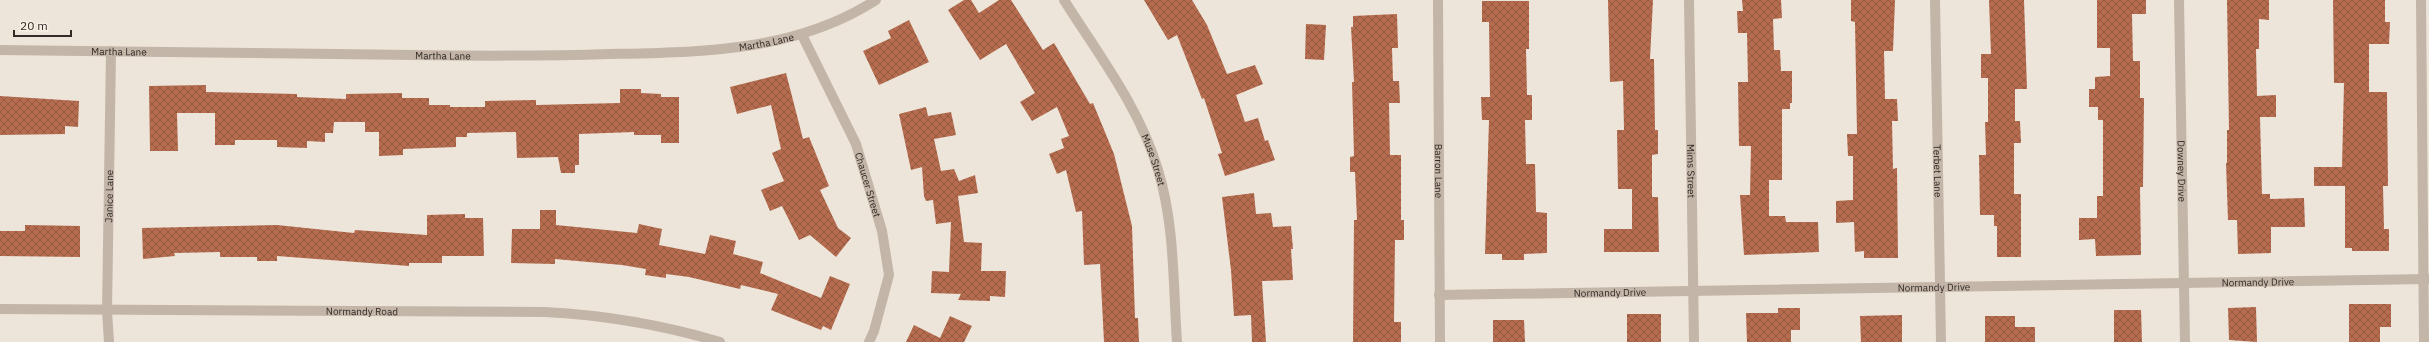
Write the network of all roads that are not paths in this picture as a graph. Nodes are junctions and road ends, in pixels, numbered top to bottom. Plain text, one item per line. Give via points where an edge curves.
1 (876, 0) edge
2 (1064, 0) edge
3 (1438, 0) edge
4 (1689, 0) edge
5 (1935, 0) edge
6 (2179, 0) edge
7 (2421, 0) edge
8 (802, 35) junction
9 (0, 50) edge
10 (111, 51) junction
11 (2426, 279) edge
12 (2184, 282) junction
13 (1940, 286) junction
14 (1693, 291) junction
15 (1439, 295) junction
16 (0, 309) edge
17 (107, 311) junction
18 (109, 342) edge
19 (720, 342) edge
20 (869, 342) edge
21 (1177, 342) edge
22 (1440, 342) edge
23 (1694, 342) edge
24 (1940, 342) edge
25 (2185, 342) edge
26 (2424, 342) edge

1 - 8 street, Martha Lane via 864,8
2 - 21 street, Muse Street via 1138,117 1158,169 1169,226
3 - 15 street, Barron Lane
4 - 14 street, Mims Street
5 - 13 street, Terbet Lane
6 - 12 street, Downey Drive
7 - 11 street
8 - 10 street, Martha Lane via 705,52 666,53 533,56
8 - 20 street, Chaucer Street via 856,144 882,231 889,275
9 - 10 street, Martha Lane
10 - 17 street, Janice Lane
11 - 12 street, Normandy Drive
11 - 26 street
12 - 13 street, Normandy Drive
12 - 25 street, Downey Drive
13 - 14 street, Normandy Drive
13 - 24 street, Terbet Lane
14 - 15 street, Normandy Drive
14 - 23 street, Mims Street
15 - 22 street, Barron Lane
16 - 17 street, Normandy Road
17 - 18 street, Janice Lane
17 - 19 street, Normandy Road via 586,314 642,323

